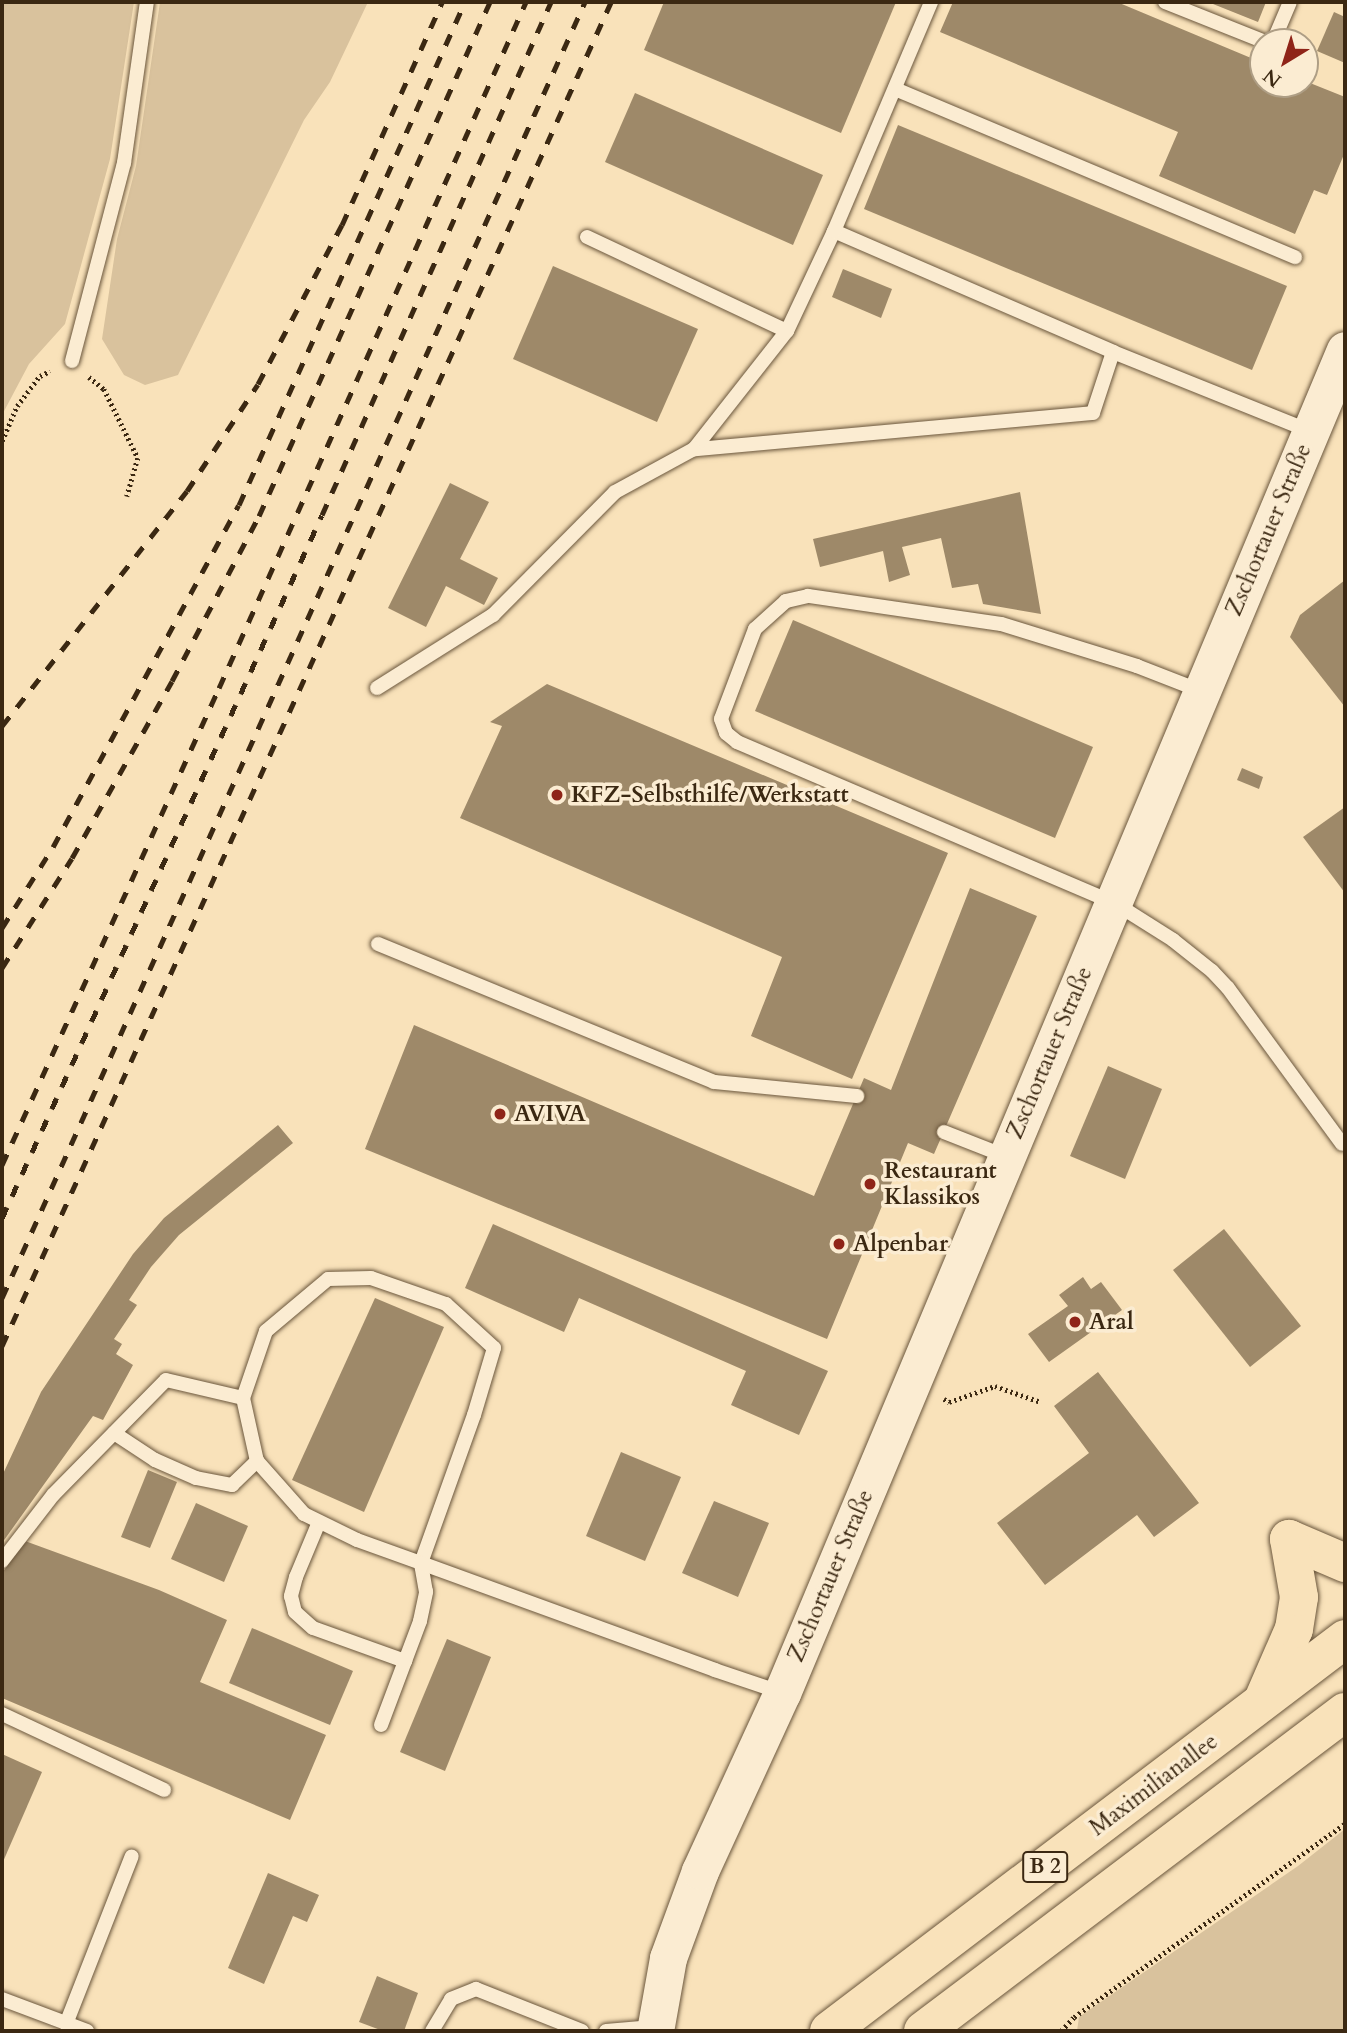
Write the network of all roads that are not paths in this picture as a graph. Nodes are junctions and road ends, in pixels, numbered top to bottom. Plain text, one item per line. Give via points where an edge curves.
1 (147, 2) edge
2 (931, 2) edge
3 (1166, 2) edge
4 (1290, 2) edge
5 (1279, 28) edge
6 (1249, 36) edge
7 (895, 89) junction
8 (834, 231) junction
9 (587, 237) dead end
10 (1295, 257) dead end
11 (787, 331) junction
12 (1345, 350) edge
13 (1113, 352) junction
14 (72, 361) road end
15 (1311, 431) junction
16 (694, 449) junction
17 (377, 688) dead end
18 (1202, 691) junction
19 (1113, 902) junction
20 (378, 944) dead end
21 (857, 1096) dead end
22 (944, 1132) dead end
23 (1344, 1145) edge
24 (1007, 1157) junction
25 (243, 1398) junction
26 (114, 1433) junction
27 (257, 1461) junction
28 (319, 1522) junction
29 (2, 1561) edge
30 (421, 1563) junction
31 (1345, 1563) edge
32 (1345, 1639) edge
33 (405, 1661) junction
34 (782, 1693) junction
35 (1261, 1703) junction
36 (1345, 1712) edge
37 (2, 1714) edge
38 (382, 1725) dead end
39 (164, 1790) dead end
40 (132, 1856) dead end
41 (2, 1999) edge
42 (66, 2024) junction
43 (656, 2029) edge
44 (87, 2031) edge
45 (432, 2031) edge
46 (582, 2031) edge
47 (606, 2031) edge
48 (830, 2031) edge
49 (923, 2031) edge

1 - 14 lane via 124,163
2 - 7 lane
3 - 6 lane
4 - 5 lane
7 - 8 lane
7 - 10 lane
8 - 11 lane
8 - 13 lane
9 - 11 lane
11 - 16 lane
12 - 15 street, Zschortauer Straße
13 - 15 lane
13 - 16 lane via 1093,413
15 - 18 street, Zschortauer Straße
16 - 17 lane via 615,492 493,615
18 - 19 street, Zschortauer Straße
18 - 19 lane via 1001,624 808,596 786,601 755,629 723,709 723,726 731,738
19 - 23 lane via 1212,971
19 - 24 street, Zschortauer Straße
20 - 21 lane via 714,1082
22 - 24 lane
24 - 34 street, Zschortauer Straße
25 - 26 lane via 166,1380
25 - 27 lane
25 - 30 lane via 266,1331 328,1279 371,1279 446,1304 494,1348
26 - 27 lane via 155,1460 196,1478 232,1485
26 - 29 lane via 53,1495
27 - 28 lane via 304,1514
28 - 30 lane
28 - 33 lane via 296,1577 291,1596 295,1612 313,1628
30 - 33 lane via 426,1591 421,1620
30 - 34 lane
31 - 35 highway via 1289,1539 1299,1597 1294,1629
32 - 35 highway, Maximilianallee / B 2
33 - 38 lane
34 - 43 street, Zschortauer Straße via 700,1871 668,1958
35 - 48 highway, Maximilianallee / B 2
36 - 49 highway, B 2
37 - 39 lane
40 - 42 lane
41 - 42 lane
42 - 44 lane
43 - 47 lane
45 - 46 lane via 452,1999 476,1989

